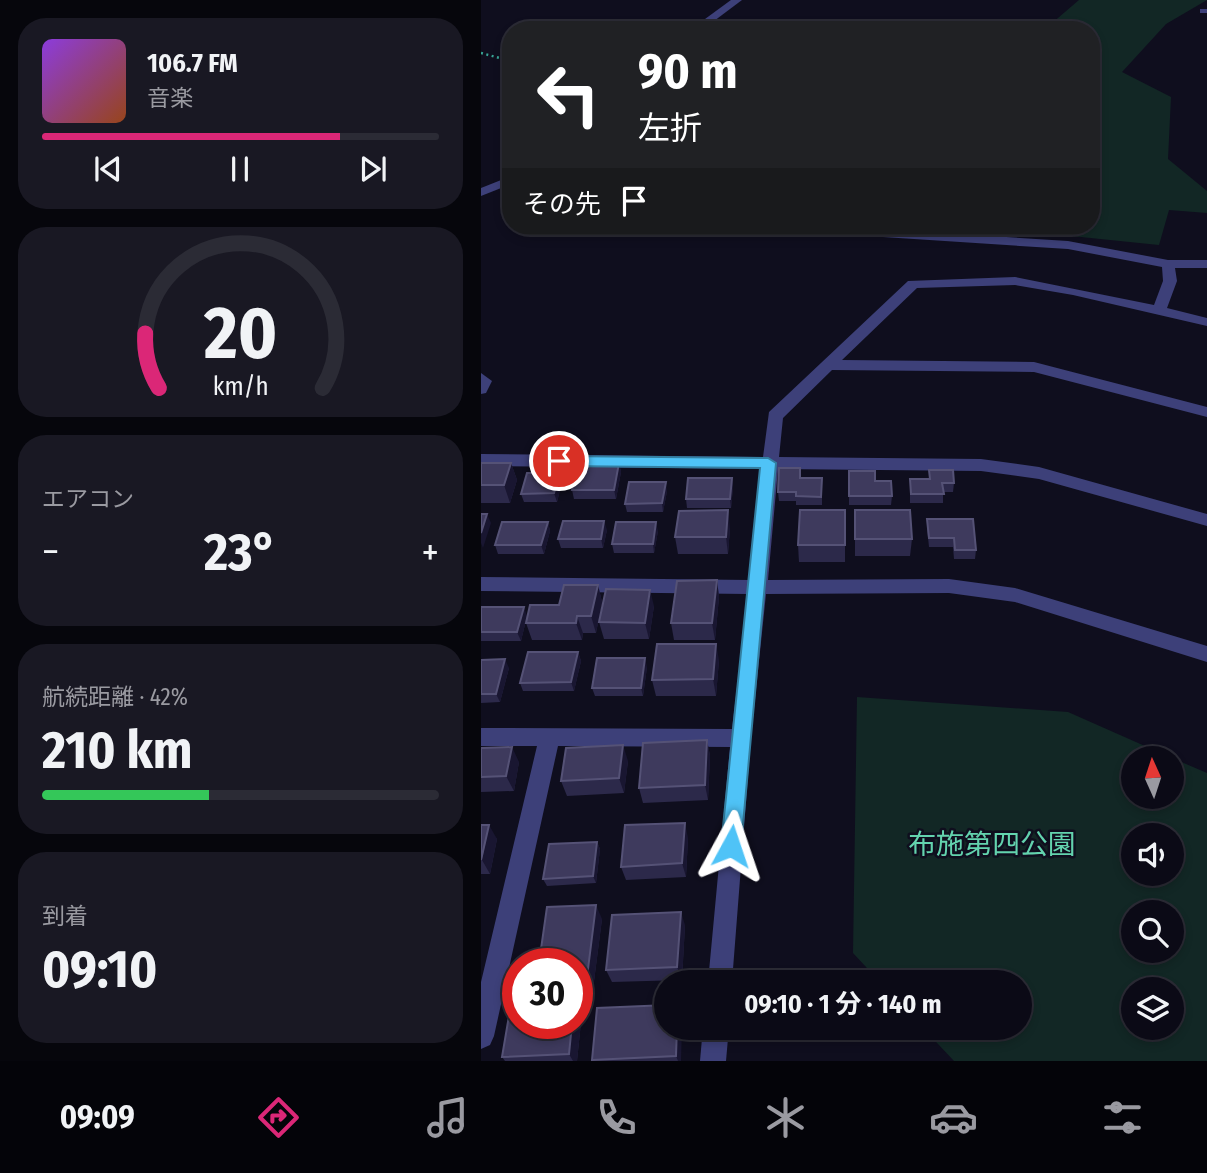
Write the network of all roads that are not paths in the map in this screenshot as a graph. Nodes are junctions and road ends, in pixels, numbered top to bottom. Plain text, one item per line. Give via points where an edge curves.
1 (737, 0) edge
2 (708, 21) edge
3 (502, 184) edge
4 (481, 192) edge
5 (914, 235) edge
6 (1168, 264) junction
7 (1207, 264) edge
8 (1159, 311) junction
9 (1207, 322) edge
10 (828, 365) junction
11 (481, 378) edge
12 (481, 389) edge
13 (1207, 412) edge
14 (481, 460) edge
15 (768, 463) junction
16 (1207, 520) edge
17 (481, 584) edge
18 (758, 587) junction
19 (1207, 654) edge
20 (481, 737) edge
21 (549, 737) junction
22 (741, 738) junction
23 (721, 970) edge
24 (481, 1036) edge
25 (715, 1040) edge
26 (713, 1061) edge

1 - 2 street
3 - 4 street
5 - 6 street via 1068,245
6 - 7 street
6 - 8 street via 1170,281
8 - 9 street
8 - 10 street via 1015,281 913,284
10 - 13 street via 1034,367
10 - 15 street via 775,416
11 - 12 street
14 - 15 street
15 - 16 street via 1004,468 1039,473
15 - 18 street
17 - 18 street
18 - 19 street via 949,586 1015,594
18 - 22 street
20 - 21 street
21 - 22 street
21 - 24 street
22 - 23 street
25 - 26 street

